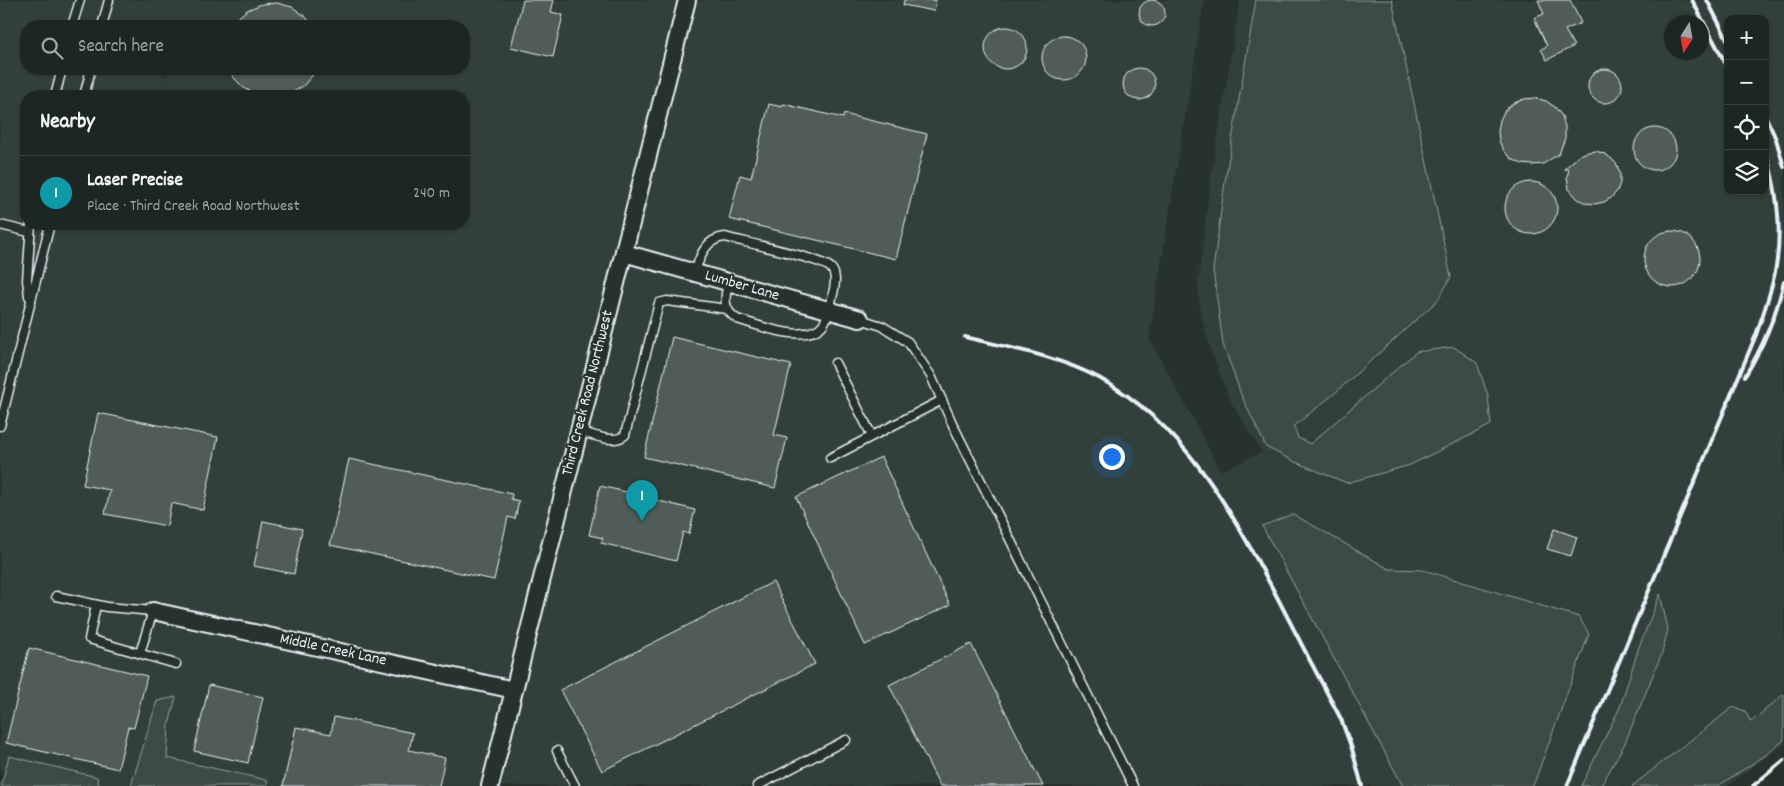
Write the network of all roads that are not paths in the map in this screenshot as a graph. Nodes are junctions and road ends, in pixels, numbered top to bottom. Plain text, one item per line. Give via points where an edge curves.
1 (75, 0) edge
2 (80, 0) edge
3 (109, 0) edge
4 (688, 0) edge
5 (76, 11) junction
6 (74, 20) edge
7 (104, 20) edge
8 (61, 75) edge
9 (89, 75) edge
10 (57, 90) edge
11 (86, 90) edge
12 (0, 224) edge
13 (20, 227) edge
14 (30, 230) edge
15 (48, 230) edge
16 (624, 252) junction
17 (695, 272) junction
18 (728, 282) junction
19 (30, 302) junction
20 (727, 309) junction
21 (829, 310) junction
22 (860, 319) joint
23 (835, 363) dead end
24 (942, 400) junction
25 (0, 426) edge
26 (579, 431) junction
27 (872, 436) junction
28 (830, 458) dead end
29 (56, 596) dead end
30 (96, 605) junction
31 (153, 611) junction
32 (140, 653) junction
33 (176, 664) dead end
34 (514, 690) junction
35 (846, 740) dead end
36 (557, 751) dead end
37 (490, 786) edge
38 (575, 786) edge
39 (757, 786) edge
40 (1133, 786) edge

1 - 5 lane
2 - 5 lane
3 - 7 lane
4 - 16 street, Third Creek Road Northwest
5 - 6 lane
8 - 10 lane
9 - 11 lane
12 - 13 lane
14 - 19 lane via 27,280
15 - 19 lane
16 - 17 street, Lumber Lane
16 - 26 street, Third Creek Road Northwest
17 - 18 street, Lumber Lane
17 - 21 lane via 704,249 712,240 724,237 803,257 830,267 834,272
18 - 20 lane via 724,298
18 - 21 street, Lumber Lane
19 - 25 lane
20 - 21 lane via 737,319 785,333 816,330 823,325
20 - 26 lane via 667,301 659,303 625,435 611,439
21 - 22 street, Lumber Lane
22 - 24 lane via 882,326 908,342 931,376
23 - 27 lane
24 - 27 lane
24 - 40 lane
26 - 34 street, Third Creek Road Northwest
27 - 28 lane
29 - 30 lane
30 - 31 lane
30 - 32 lane via 89,639
31 - 32 lane
31 - 34 street, Middle Creek Lane
32 - 33 lane
34 - 37 street, Third Creek Road Northwest
35 - 39 lane
36 - 38 lane

